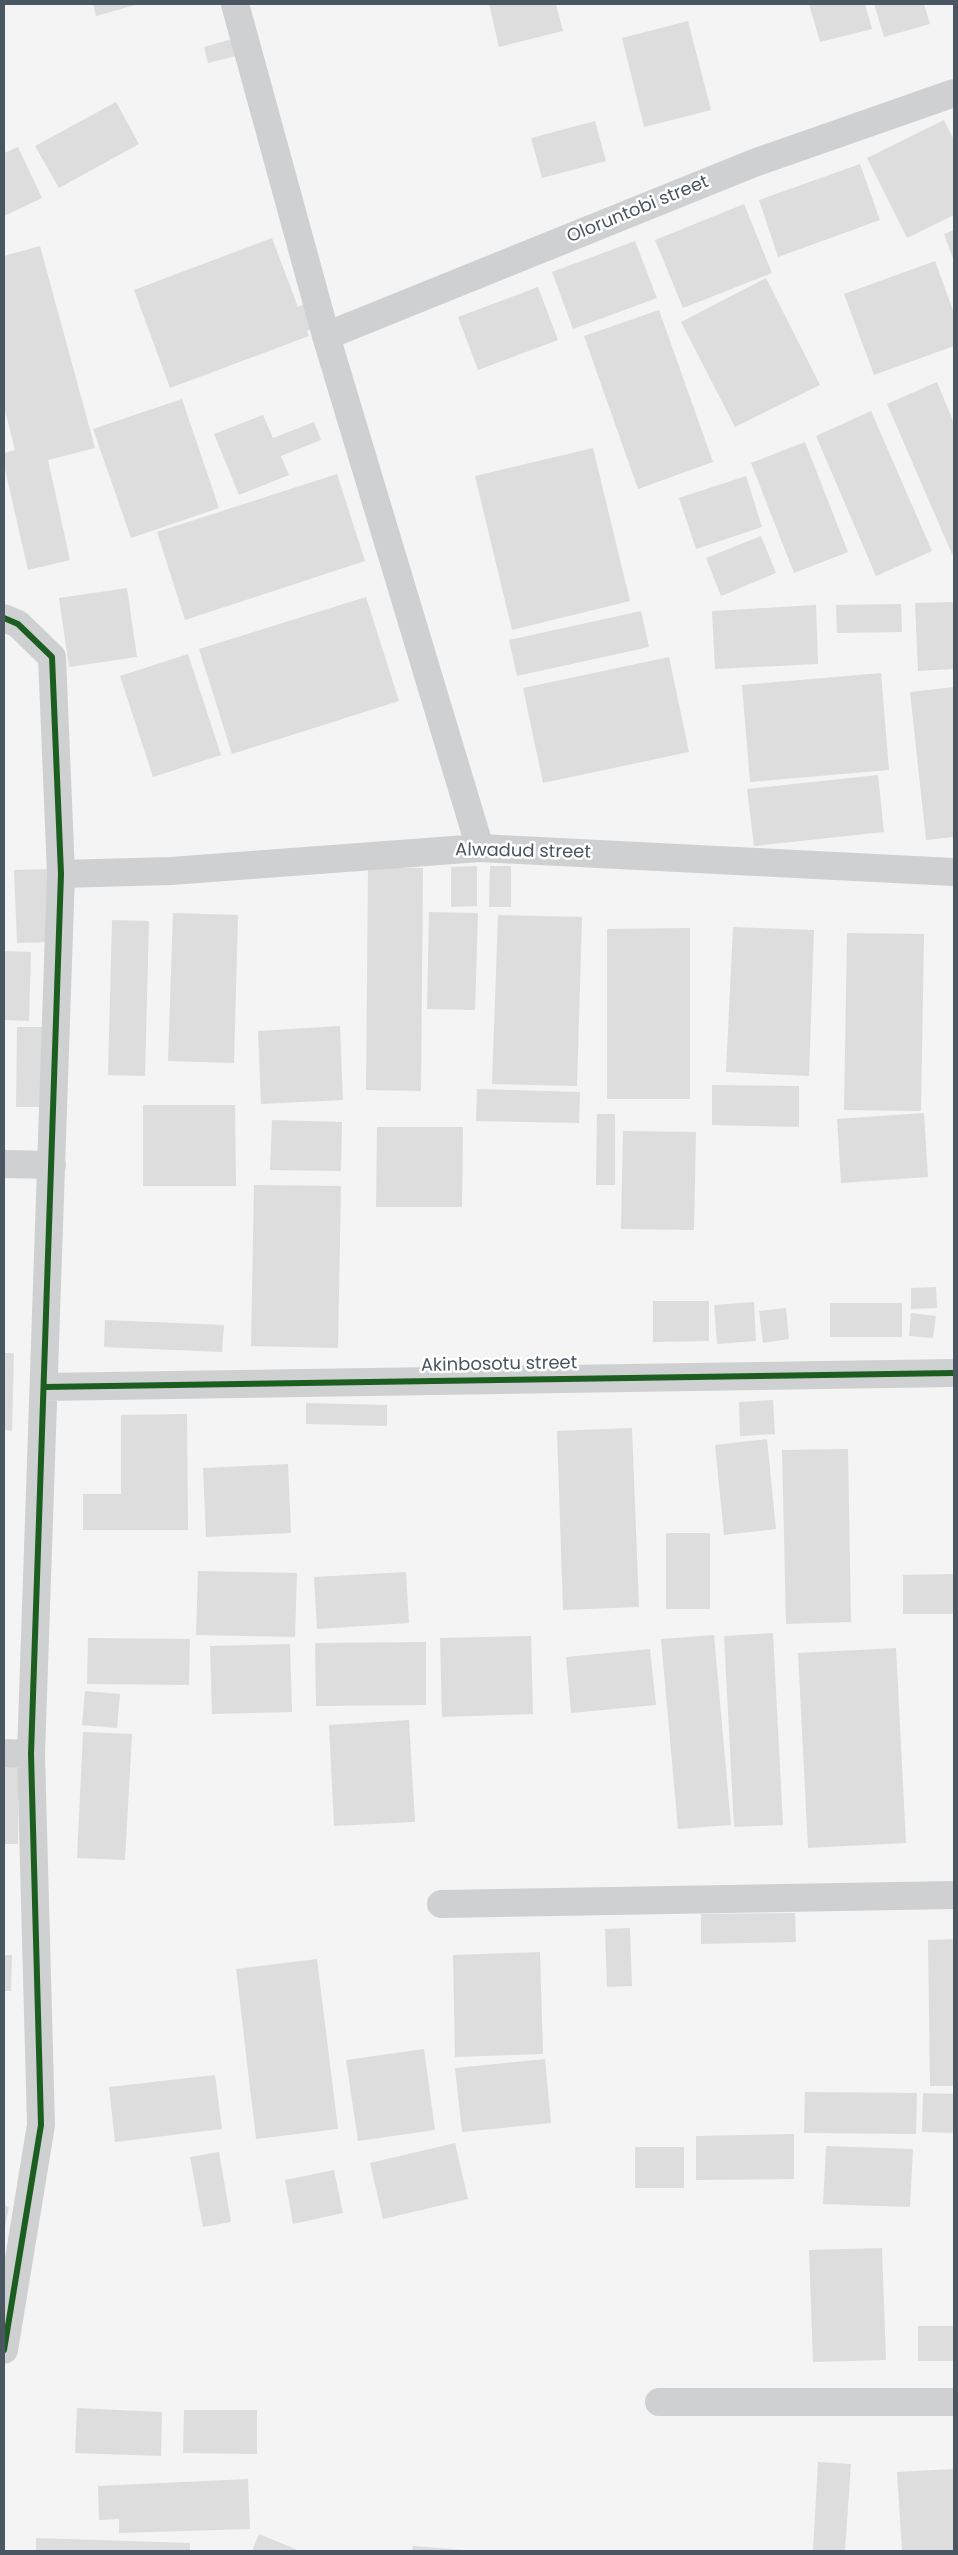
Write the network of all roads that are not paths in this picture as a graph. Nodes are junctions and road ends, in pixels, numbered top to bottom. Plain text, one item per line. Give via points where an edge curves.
1 (234, 4) edge
2 (954, 93) edge
3 (326, 336) junction
4 (4, 618) edge
5 (480, 848) junction
6 (954, 872) edge
7 (61, 874) junction
8 (4, 1164) edge
9 (52, 1165) junction
10 (954, 1372) edge
11 (44, 1386) junction
12 (4, 1753) edge
13 (31, 1754) junction
14 (954, 1895) edge
15 (441, 1904) dead end
16 (4, 2350) edge
17 (658, 2402) dead end
18 (954, 2402) edge

1 - 3 street
2 - 3 street, Oloruntobi street via 754,163
3 - 5 street
4 - 7 street via 18,624 52,657
5 - 6 street, Alwadud street
5 - 7 street, Alwadud street via 171,872
7 - 9 street
8 - 9 street
9 - 11 street
10 - 11 street, Akinbosotu street
11 - 13 street
12 - 13 street
13 - 16 street via 42,2125
14 - 15 street
17 - 18 street

